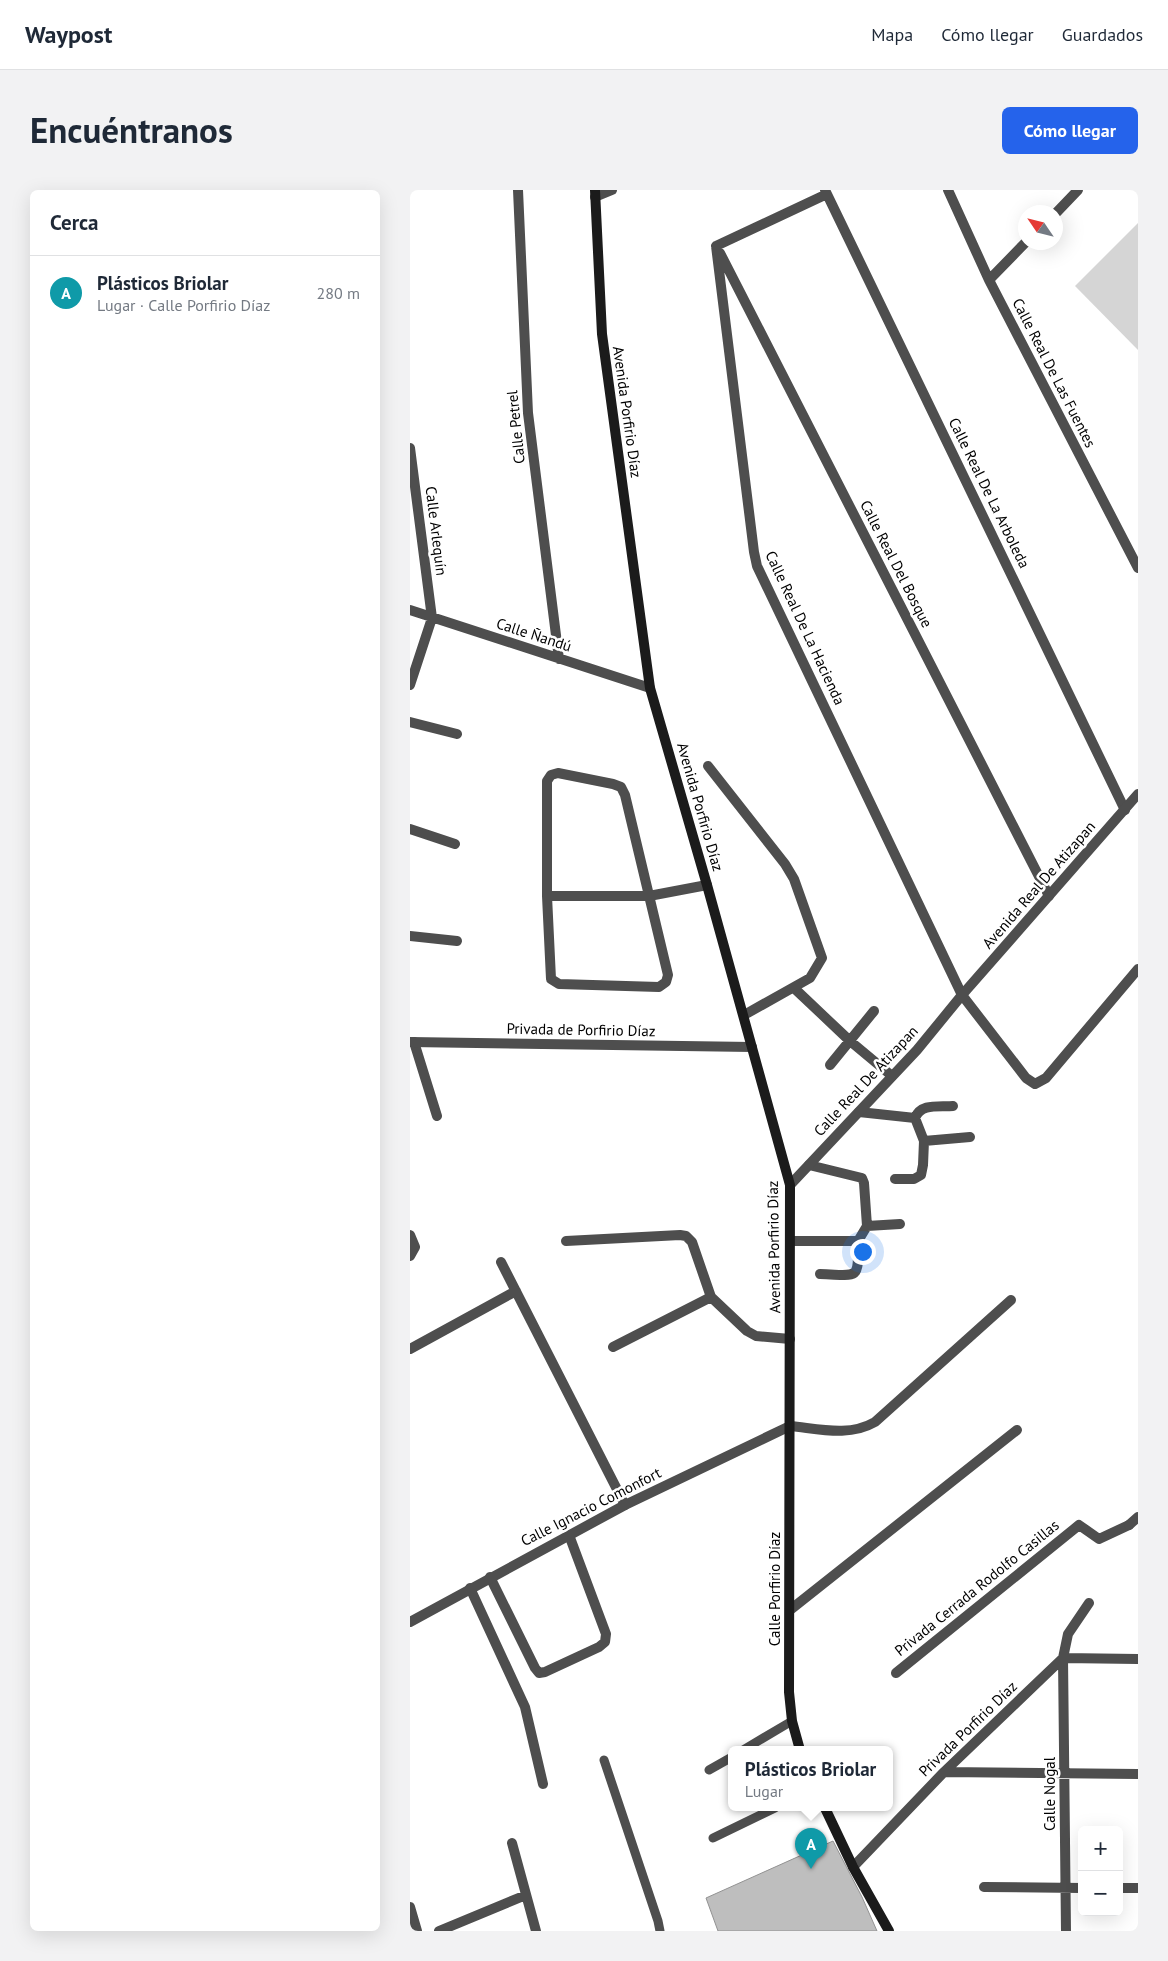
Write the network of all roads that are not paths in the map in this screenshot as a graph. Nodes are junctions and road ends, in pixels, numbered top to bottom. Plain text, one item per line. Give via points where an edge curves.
1 (518, 190) edge
2 (612, 190) edge
3 (948, 190) edge
4 (1078, 190) edge
5 (826, 192) edge
6 (595, 194) edge
7 (1063, 206) edge
8 (716, 246) junction
9 (1018, 250) edge
10 (989, 280) junction
11 (410, 448) edge
12 (1138, 568) edge
13 (410, 610) edge
14 (432, 618) junction
15 (559, 659) junction
16 (410, 685) edge
17 (650, 688) junction
18 (410, 722) edge
19 (457, 734) dead end
20 (708, 766) dead end
21 (1138, 794) edge
22 (1125, 810) junction
23 (410, 829) edge
24 (455, 844) dead end
25 (707, 885) junction
26 (547, 896) junction
27 (649, 896) junction
28 (1049, 896) junction
29 (410, 936) edge
30 (457, 941) dead end
31 (1138, 969) edge
32 (794, 988) junction
33 (962, 995) junction
34 (874, 1011) dead end
35 (744, 1015) junction
36 (850, 1041) junction
37 (412, 1042) edge
38 (752, 1047) junction
39 (830, 1066) dead end
40 (892, 1076) junction
41 (953, 1106) dead end
42 (859, 1112) junction
43 (437, 1116) dead end
44 (915, 1118) junction
45 (970, 1137) dead end
46 (924, 1141) junction
47 (809, 1166) junction
48 (895, 1179) dead end
49 (790, 1185) junction
50 (900, 1224) dead end
51 (867, 1226) junction
52 (410, 1235) edge
53 (566, 1241) dead end
54 (790, 1241) junction
55 (858, 1241) junction
56 (410, 1256) edge
57 (501, 1262) dead end
58 (820, 1274) dead end
59 (516, 1291) junction
60 (711, 1297) junction
61 (1011, 1300) dead end
62 (790, 1338) junction
63 (613, 1347) dead end
64 (410, 1349) edge
65 (790, 1426) junction
66 (1017, 1430) dead end
67 (625, 1505) junction
68 (1138, 1516) edge
69 (1134, 1526) edge
70 (569, 1535) junction
71 (490, 1577) junction
72 (470, 1588) junction
73 (1089, 1603) dead end
74 (790, 1610) junction
75 (410, 1622) edge
76 (1063, 1658) junction
77 (1138, 1659) edge
78 (896, 1673) dead end
79 (792, 1721) junction
80 (750, 1746) edge
81 (799, 1746) edge
82 (728, 1759) edge
83 (604, 1760) dead end
84 (709, 1770) dead end
85 (944, 1772) junction
86 (1066, 1773) junction
87 (1138, 1774) edge
88 (543, 1784) dead end
89 (768, 1811) edge
90 (826, 1811) edge
91 (713, 1838) dead end
92 (512, 1842) dead end
93 (853, 1867) junction
94 (984, 1887) dead end
95 (1065, 1888) junction
96 (1078, 1888) edge
97 (1123, 1888) edge
98 (1138, 1888) edge
99 (526, 1895) junction
100 (410, 1907) edge
101 (416, 1931) edge
102 (439, 1931) edge
103 (536, 1931) edge
104 (660, 1931) edge
105 (889, 1931) edge
106 (1066, 1931) edge

1 - 15 street, Calle Petrel via 528,413
2 - 6 street
3 - 10 street, Calle Real De Las Fuentes
4 - 7 street
5 - 8 street
5 - 22 street, Calle Real De La Arboleda
6 - 17 main road, Avenida Porfirio Díaz via 602,334
8 - 28 street, Calle Real Del Bosque
8 - 33 street, Calle Real De La Hacienda via 757,566
9 - 10 street
10 - 12 street, Calle Real De Las Fuentes
11 - 14 street, Calle Arlequín
13 - 14 street, Calle Ñandú
14 - 15 street, Calle Ñandú
14 - 16 street
15 - 17 street, Calle Ñandú
17 - 25 main road, Avenida Porfirio Díaz
18 - 19 street
20 - 32 street via 785,864 797,887 822,958 810,978
21 - 22 street, Avenida Real De Atizapan
22 - 28 street, Avenida Real De Atizapan
23 - 24 street
25 - 27 street
25 - 35 main road, Avenida Porfirio Díaz
26 - 27 street
26 - 27 street via 551,979 558,984 660,986 668,975
26 - 27 street via 547,781 558,773 620,787 625,795
28 - 33 street, Avenida Real De Atizapan
29 - 30 street
31 - 33 street, Calle Real De La Hacienda via 1046,1078 1034,1084
32 - 35 street
32 - 36 street
33 - 40 street, Calle Real De Atizapan
34 - 36 street
35 - 38 main road, Avenida Porfirio Díaz
36 - 39 street
36 - 40 street
37 - 38 street, Privada de Porfirio Díaz
37 - 43 street
38 - 49 main road, Avenida Porfirio Díaz
40 - 42 street, Calle Real De Atizapan
41 - 44 street via 923,1108
42 - 44 street
42 - 47 street, Calle Real De Atizapan
44 - 46 street
45 - 46 street
46 - 48 street via 921,1175 914,1179
47 - 49 street, Calle Real De Atizapan
47 - 51 street via 862,1178
49 - 54 main road, Avenida Porfirio Díaz
50 - 51 street
51 - 55 street
52 - 56 street via 415,1248
53 - 60 street via 686,1236 692,1242
54 - 55 street
54 - 62 main road, Avenida Porfirio Díaz
55 - 58 street via 857,1272 852,1275
57 - 59 street
59 - 64 street
59 - 67 street
60 - 62 street via 756,1336
60 - 63 street
61 - 65 street via 875,1422 863,1429 850,1432
62 - 65 main road, Avenida Porfirio Díaz
65 - 67 street, Calle Ignacio Comonfort
65 - 74 main road, Calle Porfirio Díaz
66 - 74 street
67 - 70 street, Calle Ignacio Comonfort
68 - 69 street
69 - 78 street, Privada Cerrada Rodolfo Casillas via 1099,1539 1079,1525
70 - 71 street, Calle Ignacio Comonfort
70 - 71 street via 606,1634 605,1642 599,1647 539,1672
71 - 72 street, Calle Ignacio Comonfort
72 - 75 street, Calle Ignacio Comonfort
72 - 88 street via 525,1707
73 - 76 street via 1068,1634
74 - 79 main road, Calle Porfirio Díaz
76 - 77 street
76 - 85 street, Privada Porfirio Díaz
76 - 86 street, Calle Nogal
79 - 80 lane
79 - 81 main road, Calle Porfirio Díaz
82 - 84 lane
83 - 104 lane
85 - 86 street
85 - 93 street, Privada Porfirio Díaz
86 - 87 street
86 - 95 street, Calle Nogal
89 - 91 lane
90 - 93 main road
92 - 99 street
93 - 105 main road
94 - 95 street
95 - 96 street
95 - 106 street, Calle Nogal
97 - 98 street
99 - 102 street
99 - 103 street
100 - 101 street

